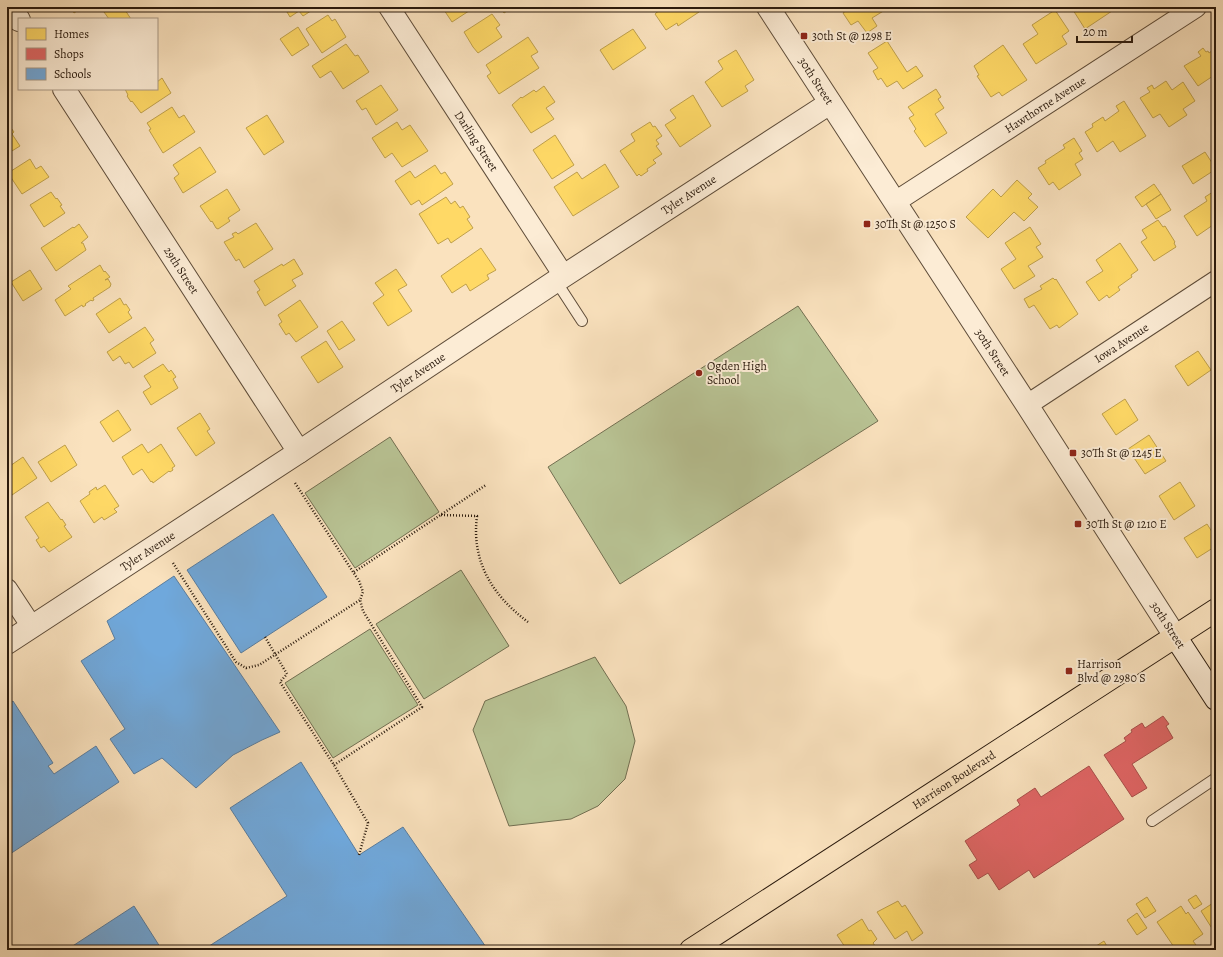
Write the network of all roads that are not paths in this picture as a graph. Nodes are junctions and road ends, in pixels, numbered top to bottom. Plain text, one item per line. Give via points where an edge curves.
1 (11, 7) edge
2 (389, 7) edge
3 (769, 7) edge
4 (1196, 7) edge
5 (18, 18) edge
6 (65, 90) edge
7 (830, 103) junction
8 (895, 202) junction
9 (560, 278) junction
10 (1216, 281) edge
11 (582, 321) dead end
12 (1027, 405) junction
13 (299, 452) junction
14 (7, 589) edge
15 (1216, 610) edge
16 (32, 627) junction
17 (1175, 636) junction
18 (7, 643) edge
19 (1216, 699) edge
20 (1216, 778) edge
21 (1152, 821) dead end
22 (691, 950) edge

1 - 5 street
2 - 9 street, Darling Street
3 - 7 street, 30th Street
4 - 8 street, Hawthorne Avenue
6 - 13 street, 29th Street
7 - 8 street, 30th Street
7 - 9 street, Tyler Avenue
8 - 12 street, 30th Street
9 - 11 lane
9 - 13 street, Tyler Avenue
10 - 12 street, Iowa Avenue
12 - 17 street, 30th Street
13 - 16 street, Tyler Avenue
14 - 16 street
15 - 17 main road, Harrison Boulevard
16 - 18 street, Tyler Avenue
17 - 19 street, 30th Street
17 - 22 main road, Harrison Boulevard
20 - 21 lane

